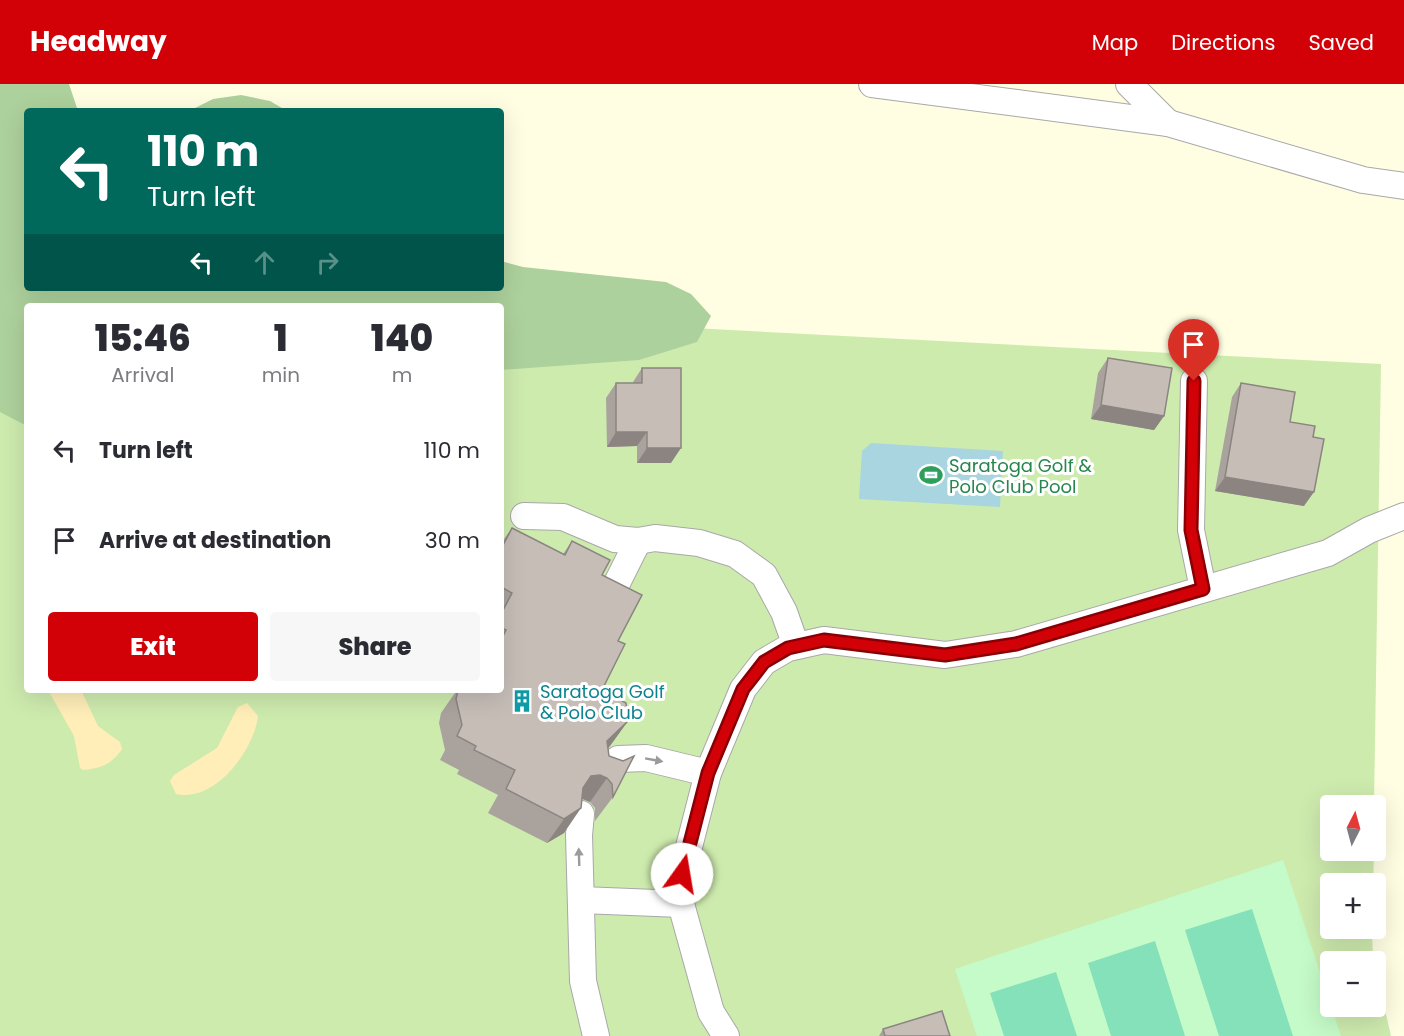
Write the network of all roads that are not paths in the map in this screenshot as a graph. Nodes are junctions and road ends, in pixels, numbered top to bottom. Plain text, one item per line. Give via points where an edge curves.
1 (872, 84) edge
2 (1129, 84) edge
3 (1168, 123) junction
4 (1404, 186) edge
5 (1194, 381) dead end
6 (524, 516) dead end
7 (1404, 516) edge
8 (638, 541) junction
9 (617, 583) edge
10 (1203, 589) junction
11 (796, 646) junction
12 (604, 771) edge
13 (708, 773) junction
14 (581, 814) edge
15 (581, 900) junction
16 (681, 904) junction
17 (596, 1036) edge
18 (726, 1036) edge

1 - 3 lane
2 - 3 lane
3 - 4 lane via 1363,180
5 - 10 lane via 1191,530
6 - 8 lane via 563,517 615,539
7 - 10 lane via 1328,553
8 - 9 lane
8 - 11 lane via 655,538 699,543 735,554 764,574
10 - 11 lane via 1016,644 945,655 824,640
11 - 13 lane via 764,662 743,689
12 -> 13 lane via 618,759 646,758
13 - 16 lane via 682,874
15 -> 14 lane
15 - 16 lane
15 - 17 lane via 583,981
16 - 18 lane via 711,1012

